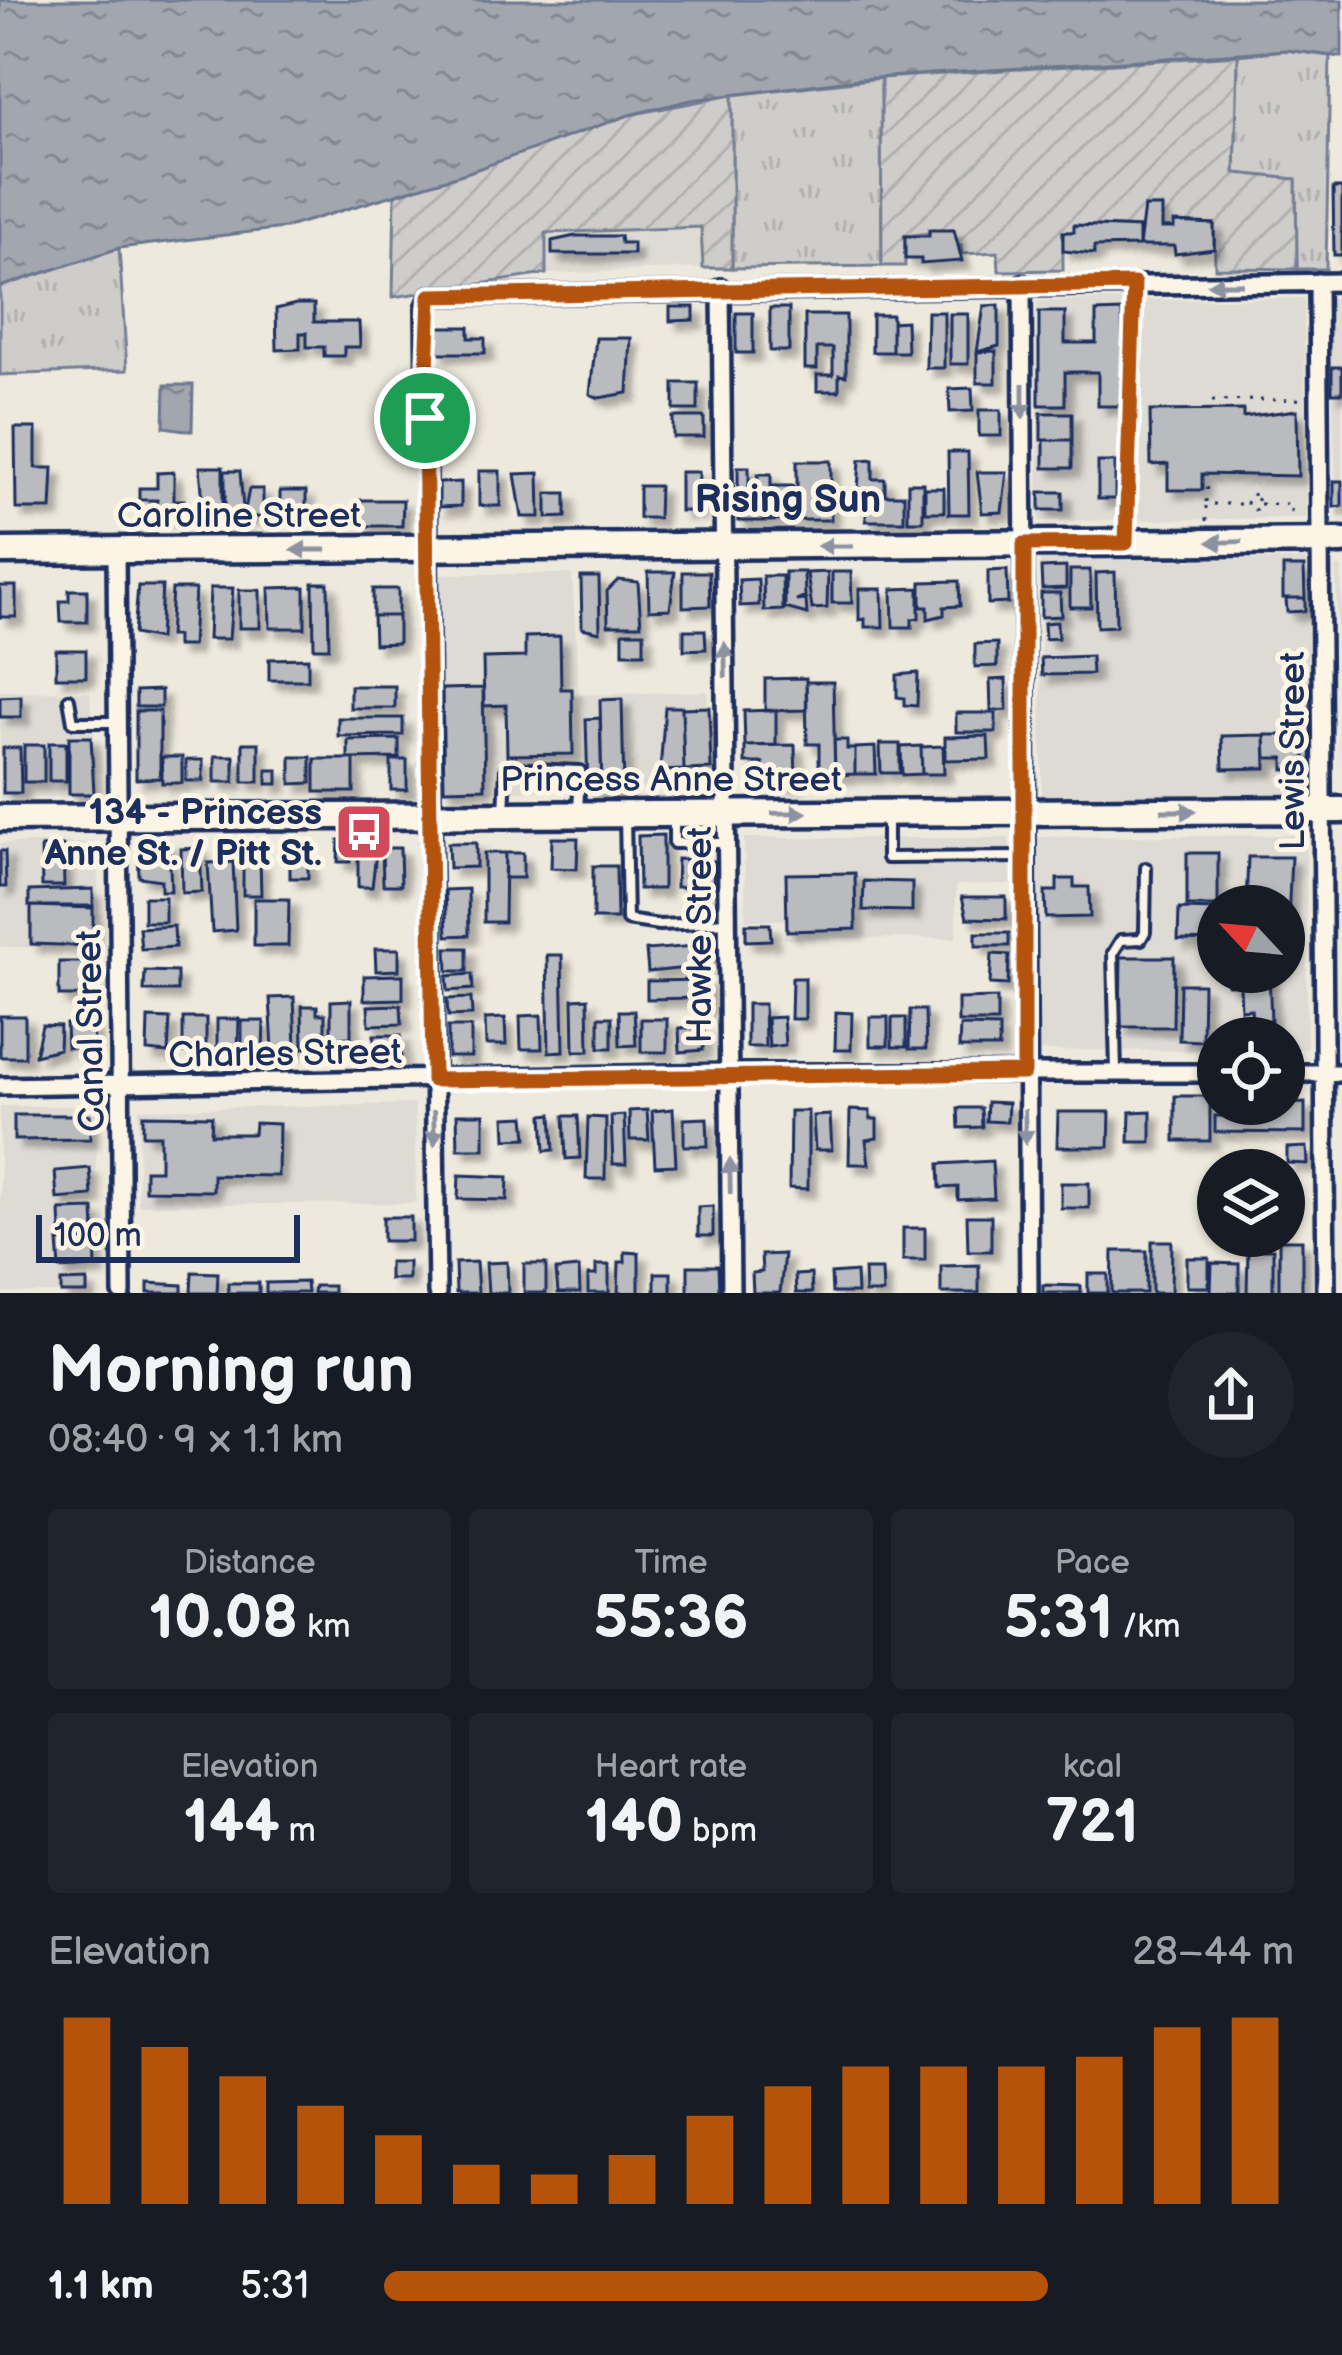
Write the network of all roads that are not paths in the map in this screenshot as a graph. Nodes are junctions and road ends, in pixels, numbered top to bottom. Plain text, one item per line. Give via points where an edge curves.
1 (1318, 282) junction
2 (1342, 282) edge
3 (1022, 284) junction
4 (1134, 284) junction
5 (721, 288) junction
6 (1332, 541) edge
7 (1126, 543) junction
8 (1024, 544) junction
9 (724, 547) junction
10 (426, 549) junction
11 (0, 551) edge
12 (116, 551) junction
13 (69, 699) dead end
14 (116, 722) junction
15 (1331, 810) edge
16 (887, 812) junction
17 (1027, 812) junction
18 (578, 814) junction
19 (625, 814) junction
20 (674, 814) junction
21 (727, 814) junction
22 (429, 815) junction
23 (504, 815) junction
24 (0, 818) edge
25 (116, 818) junction
26 (728, 843) junction
27 (1026, 857) junction
28 (1146, 868) dead end
29 (730, 922) junction
30 (728, 1073) junction
31 (1024, 1073) junction
32 (1117, 1073) junction
33 (1197, 1073) edge
34 (1305, 1073) edge
35 (1321, 1073) junction
36 (1342, 1073) edge
37 (433, 1080) junction
38 (120, 1084) junction
39 (0, 1086) edge
40 (122, 1293) edge
41 (436, 1293) edge
42 (731, 1293) edge
43 (1029, 1293) edge
44 (1326, 1293) edge

1 - 2 street
1 -> 4 street
1 - 6 street, Lewis Street
3 - 4 street
3 - 5 street
3 -> 8 street
4 - 7 lane
5 - 9 street, Hawke Street
5 - 10 street via 435,293 425,308
6 -> 7 main road, Caroline Street
6 - 15 street, Lewis Street
7 - 8 main road, Caroline Street
8 -> 9 main road, Caroline Street
8 - 17 street
9 - 10 main road, Caroline Street
21 -> 9 street, Hawke Street
10 -> 12 main road, Caroline Street
10 - 22 street
11 - 12 main road, Caroline Street
12 - 14 street, Canal Street
13 - 14 lane via 73,722
14 - 25 street, Canal Street
17 -> 15 main road, Princess Anne Street
15 - 35 street, Lewis Street
16 - 17 main road, Princess Anne Street
21 -> 16 main road, Princess Anne Street
16 - 27 lane via 887,858
17 - 27 street
18 - 19 main road, Princess Anne Street
18 - 23 main road, Princess Anne Street
18 - 23 lane via 580,771 506,768
19 - 20 main road, Princess Anne Street
19 - 29 lane via 627,920
20 - 21 main road, Princess Anne Street
20 - 26 lane via 674,844
21 - 26 street, Hawke Street
22 - 23 main road, Princess Anne Street
22 - 25 main road, Princess Anne Street
22 - 37 street
24 - 25 main road, Princess Anne Street
25 - 38 street, Canal Street
26 - 29 street, Hawke Street
27 - 31 street
28 - 32 lane via 1144,932 1121,940 1113,953
29 - 30 street, Hawke Street
30 - 31 street, Charles Street
30 - 37 street, Charles Street
42 -> 30 street, Hawke Street
31 - 32 street, Charles Street
31 -> 43 street
32 - 33 street, Charles Street
34 - 35 street
35 - 36 street
35 - 44 street, Lewis Street
37 - 38 street, Charles Street
37 -> 41 street
38 - 39 street, Charles Street
38 - 40 street, Canal Street

